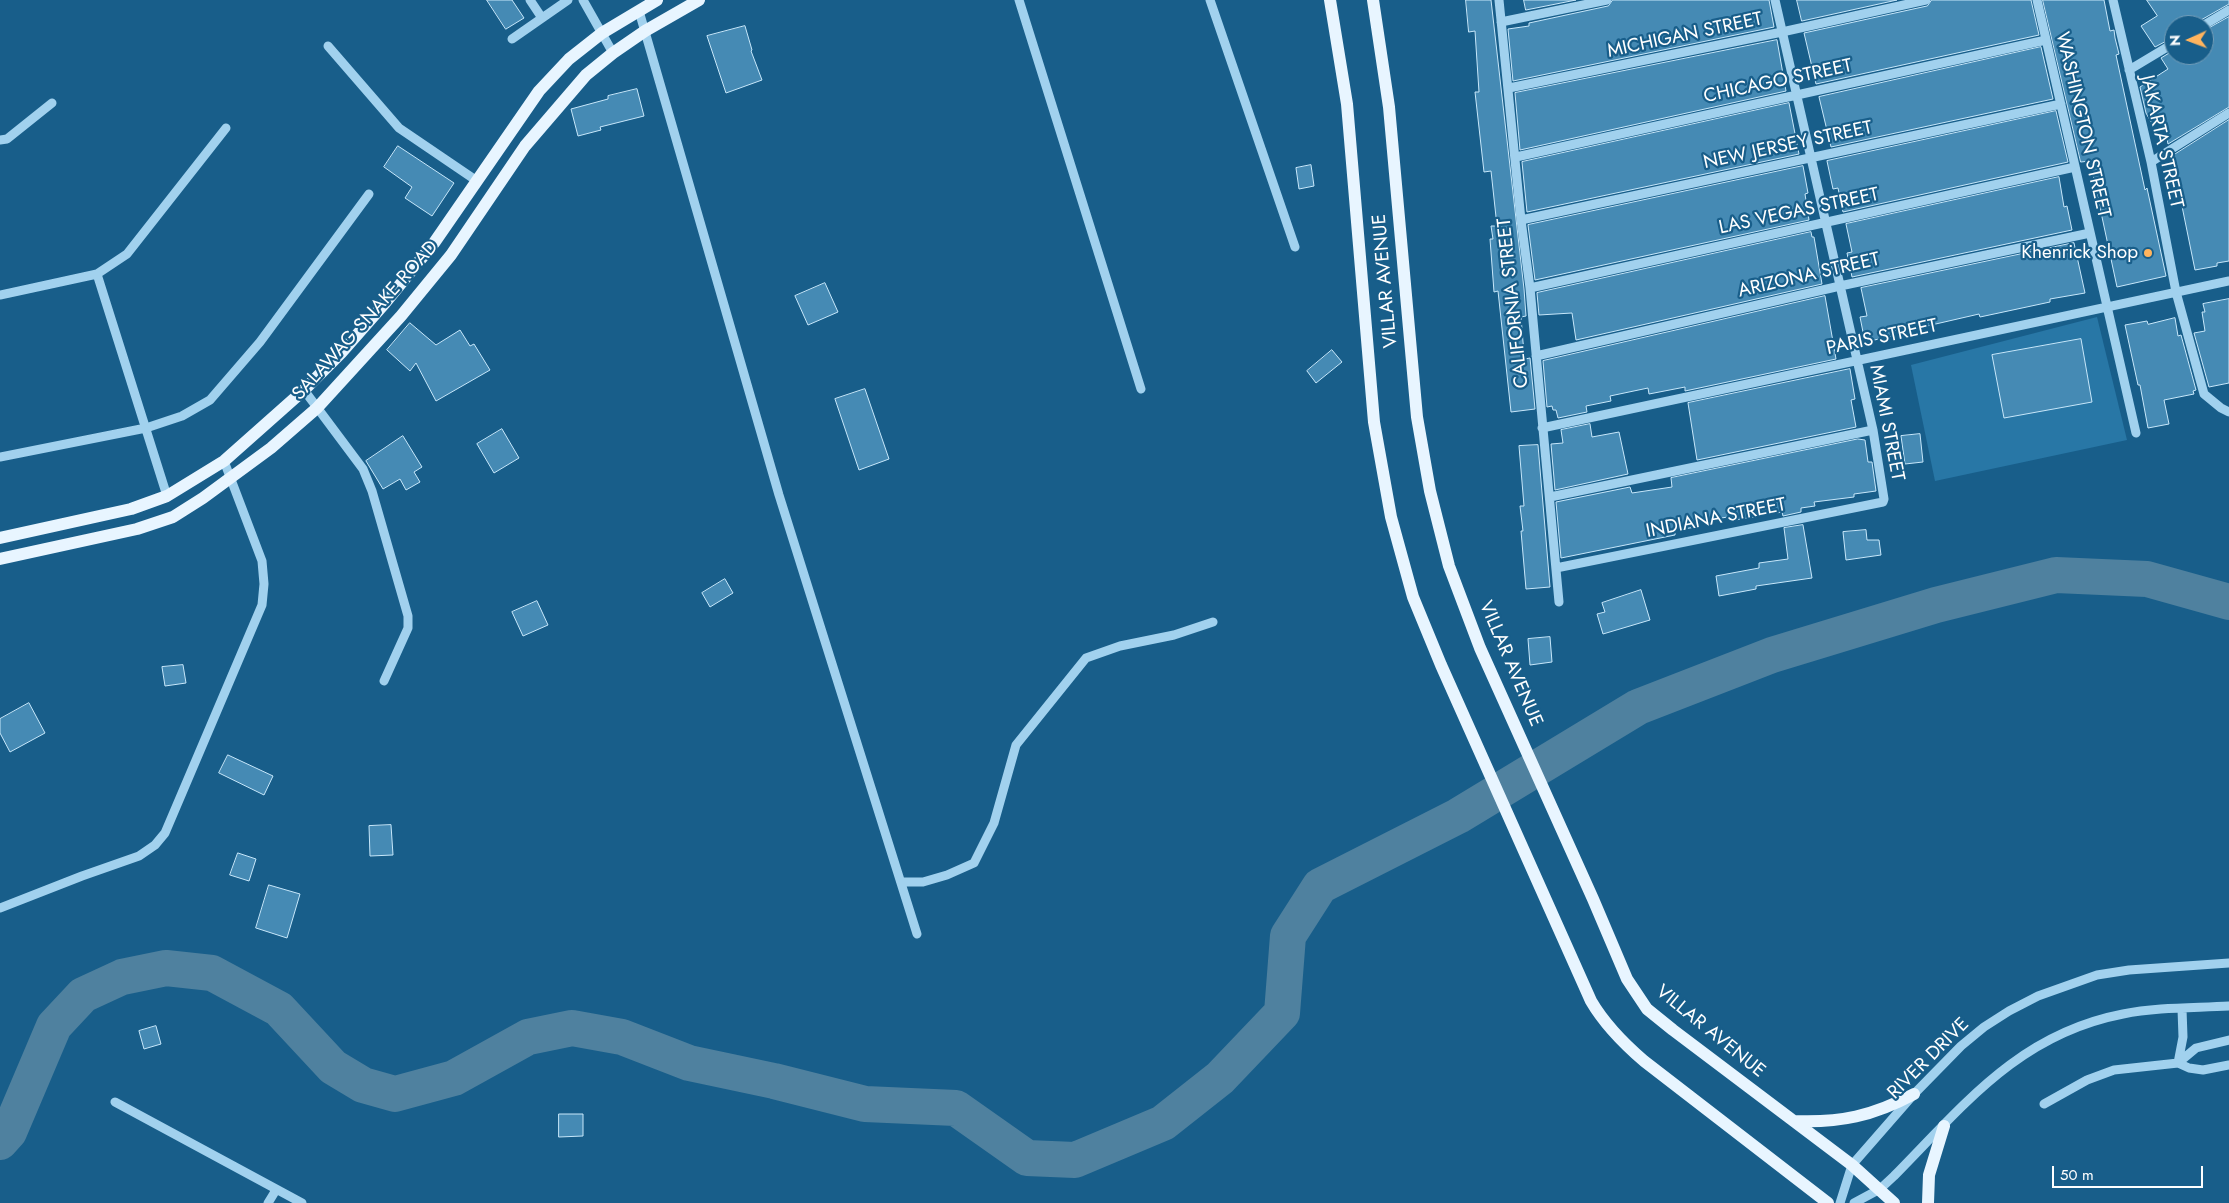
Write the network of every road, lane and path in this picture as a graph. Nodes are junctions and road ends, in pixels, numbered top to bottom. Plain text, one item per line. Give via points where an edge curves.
1 (530, 0) edge
2 (568, 0) edge
3 (583, 0) edge
4 (657, 0) edge
5 (699, 0) edge
6 (1019, 0) edge
7 (1210, 0) edge
8 (1330, 0) edge
9 (1373, 0) edge
10 (1500, 0) edge
11 (1607, 0) edge
12 (1775, 0) edge
13 (1926, 0) edge
14 (2037, 0) edge
15 (2114, 0) edge
16 (2229, 10) edge
17 (639, 11) junction
18 (542, 18) junction
19 (2214, 19) edge
20 (1501, 22) junction
21 (645, 31) junction
22 (1782, 32) junction
23 (602, 33) junction
24 (512, 39) dead end
25 (2046, 40) junction
26 (328, 46) dead end
27 (2164, 49) edge
28 (613, 53) junction
29 (2129, 70) junction
30 (1509, 88) junction
31 (1796, 94) junction
32 (52, 102) dead end
33 (2061, 104) junction
34 (2229, 113) edge
35 (226, 128) dead end
36 (0, 140) edge
37 (1516, 156) junction
38 (1811, 158) junction
39 (2151, 162) junction
40 (2075, 167) junction
41 (477, 181) junction
42 (369, 194) dead end
43 (1521, 220) junction
44 (1826, 223) junction
45 (2090, 232) junction
46 (1295, 247) dead end
47 (97, 274) junction
48 (2229, 281) edge
49 (1840, 286) junction
50 (1530, 288) junction
51 (2176, 292) junction
52 (0, 295) edge
53 (2106, 307) junction
54 (1536, 356) junction
55 (1857, 360) junction
56 (1141, 389) dead end
57 (304, 390) junction
58 (317, 408) junction
59 (2229, 412) edge
60 (146, 428) junction
61 (1542, 428) junction
62 (1873, 430) junction
63 (2136, 433) dead end
64 (0, 457) edge
65 (224, 461) junction
66 (230, 478) junction
67 (167, 496) junction
68 (1550, 497) junction
69 (1883, 502) joint
70 (0, 538) edge
71 (0, 559) edge
72 (1556, 568) junction
73 (1559, 602) dead end
74 (1213, 622) dead end
75 (384, 681) dead end
76 (901, 882) junction
77 (0, 908) edge
78 (917, 934) dead end
79 (2229, 963) edge
80 (2229, 1006) edge
81 (2182, 1008) junction
82 (2229, 1040) edge
83 (2178, 1063) junction
84 (2229, 1064) edge
85 (1914, 1094) junction
86 (114, 1102) dead end
87 (2044, 1104) dead end
88 (1794, 1121) junction
89 (1944, 1126) junction
90 (1852, 1165) junction
91 (1880, 1189) junction
92 (276, 1190) junction
93 (268, 1203) edge
94 (302, 1203) edge
95 (1828, 1203) edge
96 (1840, 1203) edge
97 (1854, 1203) edge
98 (1894, 1203) edge
99 (1928, 1203) edge

1 - 18 street
2 - 18 street
3 - 23 street
4 - 17 main road, SALAWAG SNAKE ROAD
5 - 21 main road, SALAWAG SNAKE ROAD
6 - 56 street
7 - 46 street
8 - 95 main road, VILLAR AVENUE via 1347,104 1374,422 1394,526 1413,597 1441,665 1600,1018 1644,1061
9 - 88 main road, VILLAR AVENUE via 1390,107 1417,417 1448,566 1480,648 1626,979 1647,1009
10 - 20 street, CALIFORNIA STREET
11 - 20 street
12 - 22 street, MIAMI STREET
13 - 22 street, MICHIGAN STREET
14 - 25 street, WASHINGTON STREET
15 - 29 street, JAKARTA STREET
16 - 19 street
17 - 21 street
17 - 23 main road, SALAWAG SNAKE ROAD
18 - 24 street
20 - 30 street, CALIFORNIA STREET
21 - 28 main road, SALAWAG SNAKE ROAD
21 - 76 street via 779,496
22 - 30 street, MICHIGAN STREET
22 - 31 street, MIAMI STREET
23 - 28 street
23 - 41 main road, SALAWAG SNAKE ROAD via 569,59 539,91
25 - 31 street, CHICAGO STREET
25 - 33 street, WASHINGTON STREET
26 - 41 street via 399,128
27 - 29 street
28 - 58 main road, SALAWAG SNAKE ROAD via 586,75 559,104 451,255
29 - 39 street, JAKARTA STREET
30 - 37 street, CALIFORNIA STREET
31 - 37 street, CHICAGO STREET
31 - 38 street, MIAMI STREET
32 - 36 street via 7,139
33 - 38 street, NEW JERSEY STREET
33 - 40 street, WASHINGTON STREET
34 - 39 street
35 - 47 street via 127,254
37 - 43 street, CALIFORNIA STREET
38 - 43 street, NEW JERSEY STREET
38 - 44 street, MIAMI STREET
39 - 51 street, JAKARTA STREET
40 - 44 street, LAS VEGAS STREET
40 - 45 street, WASHINGTON STREET
41 - 57 main road, SALAWAG SNAKE ROAD via 434,243 385,303
42 - 60 street via 260,342 210,400 182,416
43 - 50 street, CALIFORNIA STREET
44 - 49 street, MIAMI STREET
44 - 50 street, LAS VEGAS STREET
45 - 49 street, ARIZONA STREET
45 - 53 street, WASHINGTON STREET
47 - 52 street
47 - 60 street
48 - 51 street, PARIS STREET
49 - 54 street, ARIZONA STREET
49 - 55 street, MIAMI STREET
50 - 54 street, CALIFORNIA STREET
51 - 53 street, PARIS STREET
51 - 59 street, JAKARTA STREET via 2204,394
53 - 55 street, PARIS STREET
53 - 63 street, WASHINGTON STREET
54 - 61 street, CALIFORNIA STREET
55 - 61 street, PARIS STREET
55 - 62 street, MIAMI STREET
57 - 58 street
57 - 65 main road, SALAWAG SNAKE ROAD
58 - 66 main road, SALAWAG SNAKE ROAD
58 - 75 street via 363,469 408,616 408,628
60 - 64 street
60 - 67 street
61 - 68 street, CALIFORNIA STREET
62 - 68 street
62 - 69 street, MIAMI STREET
65 - 66 street
65 - 67 main road, SALAWAG SNAKE ROAD
66 - 71 main road, SALAWAG SNAKE ROAD via 173,517 136,529
66 - 77 street via 262,561 262,605 165,833 139,856
67 - 70 main road, SALAWAG SNAKE ROAD via 131,509
68 - 72 street, CALIFORNIA STREET
69 - 72 street, INDIANA STREET
72 - 73 street, CALIFORNIA STREET
74 - 76 street via 1086,658 1016,745 994,823 974,863 923,882
76 - 78 street
79 - 85 street, RIVER DRIVE via 2097,975 2038,996 1984,1027
80 - 81 street
81 - 83 street via 2183,1037
81 - 89 street via 2123,1014 2053,1036 1991,1079
82 - 83 street via 2196,1048
83 - 84 street via 2203,1070
83 - 87 street via 2114,1070 2087,1080
85 - 88 main road via 1885,1109 1856,1118 1827,1122
85 - 90 street, RIVER DRIVE
86 - 92 street
88 - 90 main road, VILLAR AVENUE
89 - 91 street
89 - 99 main road via 1929,1175
90 - 91 main road, VILLAR AVENUE
90 - 96 street, RIVER DRIVE
91 - 97 street
91 - 98 main road, VILLAR AVENUE
92 - 93 street
92 - 94 street

